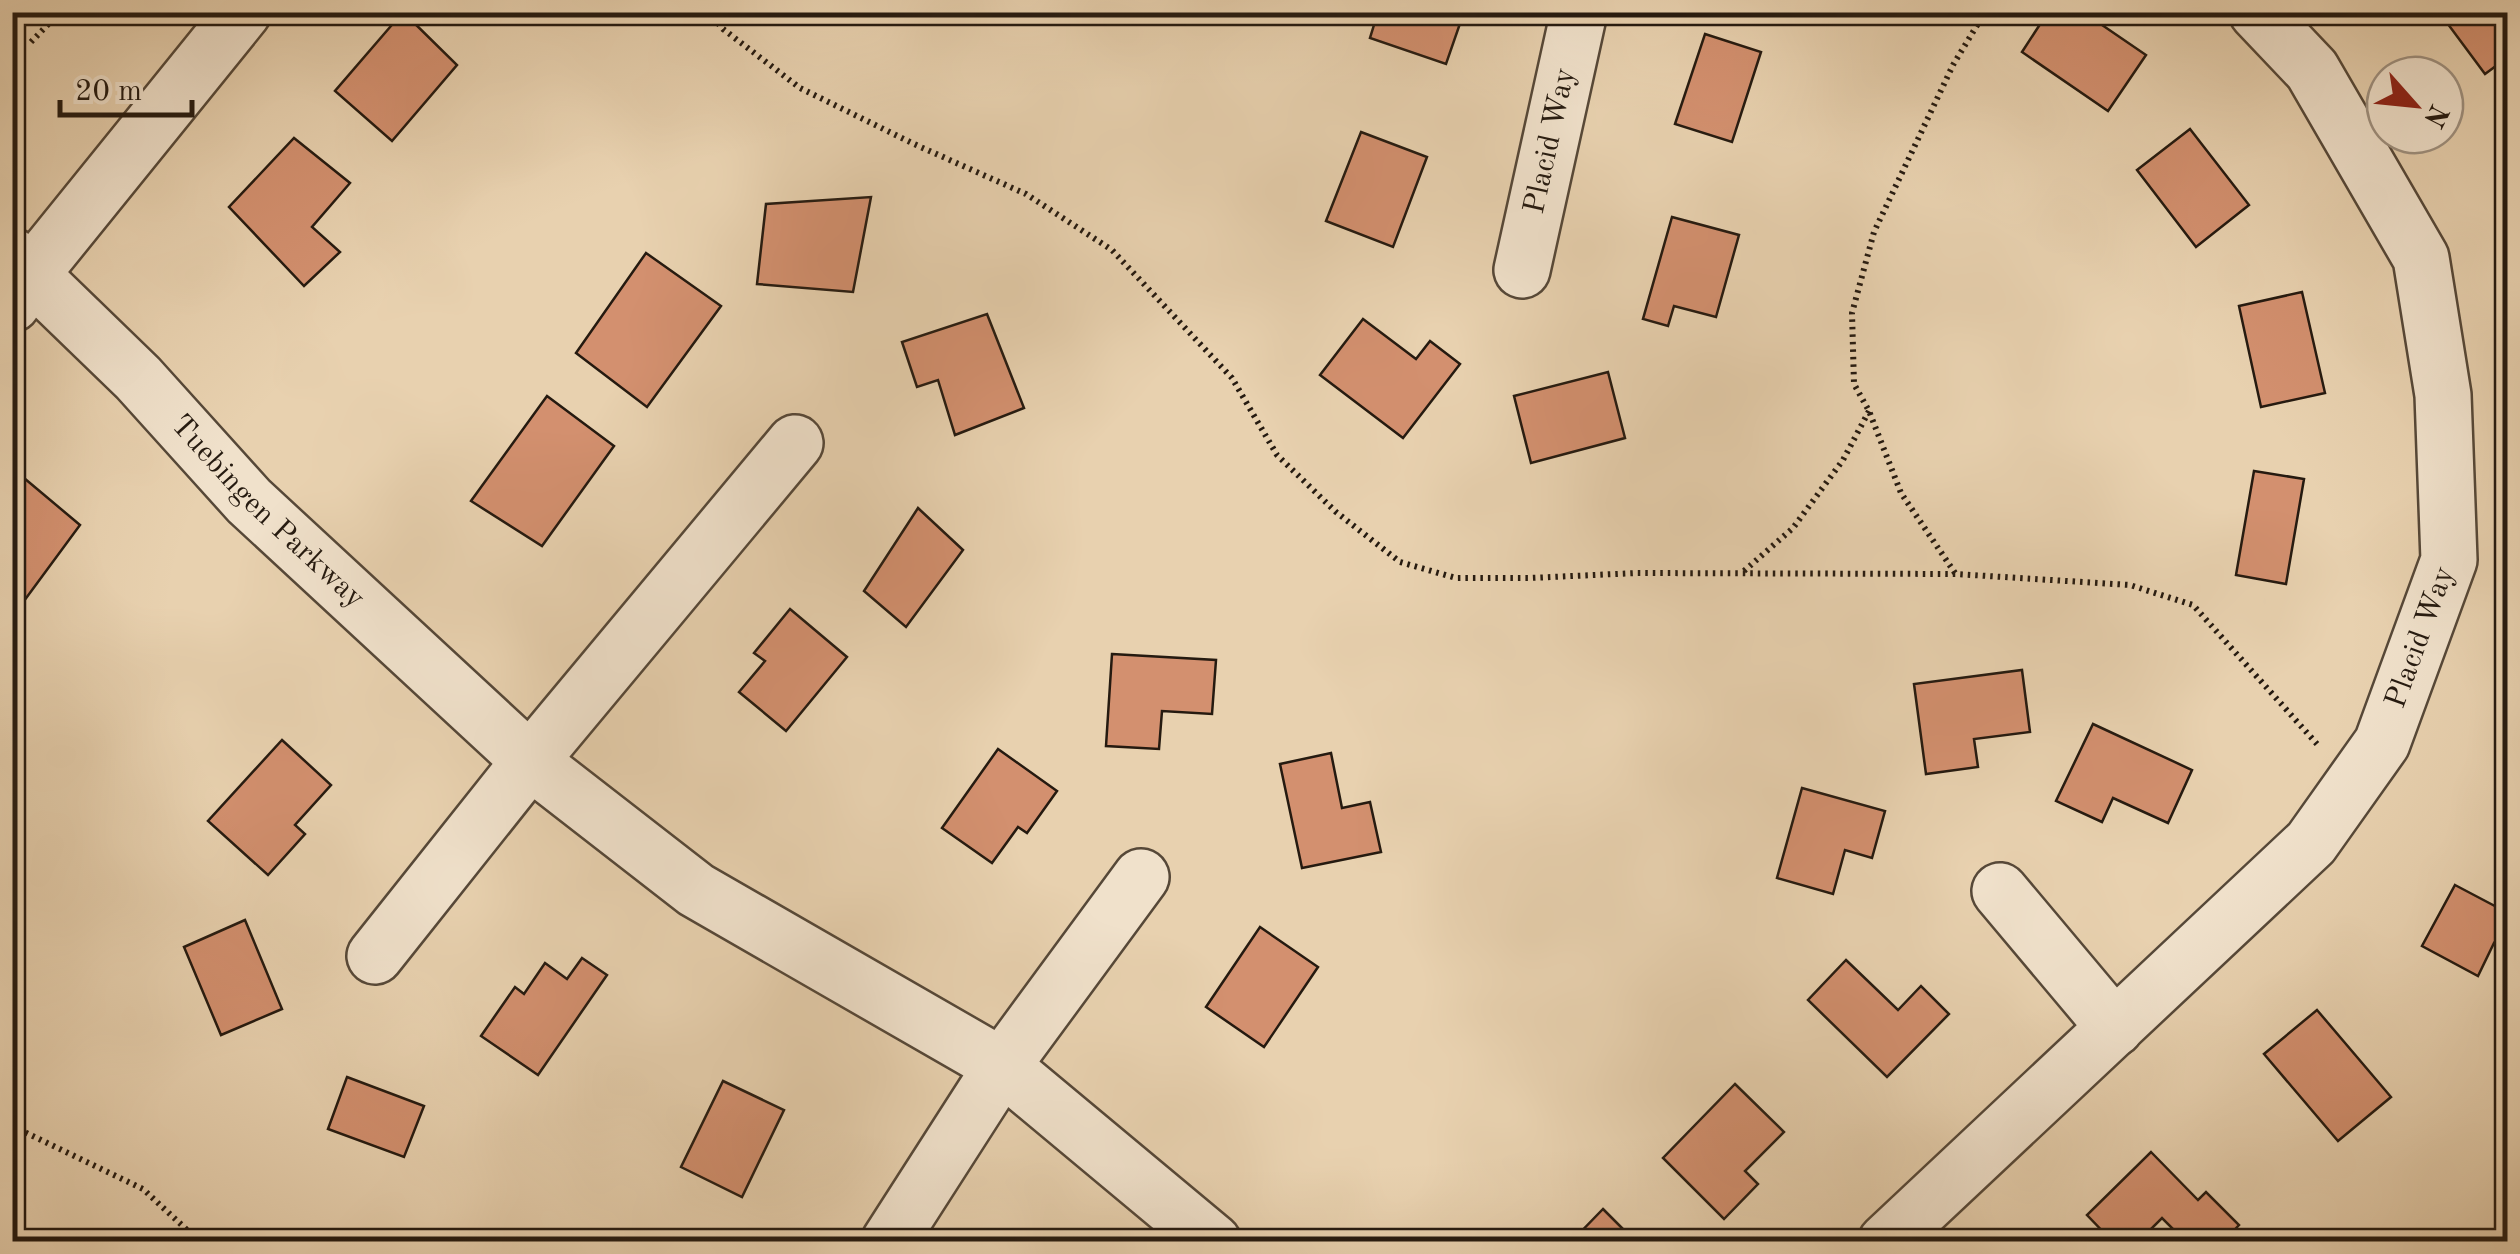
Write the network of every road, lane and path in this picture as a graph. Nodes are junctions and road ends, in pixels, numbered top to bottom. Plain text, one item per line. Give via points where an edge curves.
1 (60, 12) edge
2 (244, 12) edge
3 (708, 12) edge
4 (1579, 12) edge
5 (1984, 12) edge
6 (2257, 12) edge
7 (31, 42) dead end
8 (1522, 270) dead end
9 (19, 278) edge
10 (1869, 411) junction
11 (795, 442) dead end
12 (1744, 572) junction
13 (1956, 574) junction
14 (2317, 744) dead end
15 (530, 761) junction
16 (1141, 876) dead end
17 (2000, 892) dead end
18 (375, 956) dead end
19 (2115, 1028) junction
20 (1002, 1066) junction
21 (12, 1126) edge
22 (200, 1242) edge
23 (889, 1242) edge
24 (1213, 1242) edge
25 (1886, 1242) edge

1 - 7 path
2 - 9 street
3 - 12 path via 800,88 1026,194 1112,250 1232,378 1277,456 1400,562 1456,578
4 - 8 street, Placid Way
5 - 10 path via 1874,232 1852,313 1854,384
6 - 19 street, Placid Way via 2312,70 2421,258 2443,395 2449,560 2382,743 2312,843
9 - 15 street, Tuebingen Parkway via 138,378 250,502
10 - 12 path via 1793,528
10 - 13 path via 1901,493
11 - 15 street
12 - 13 path
13 - 14 path via 2130,585 2194,605
15 - 18 street
15 - 20 street, Tuebingen Parkway via 696,890
16 - 20 street
17 - 19 street
19 - 25 street, Placid Way
20 - 23 street
20 - 24 street, Tuebingen Parkway
21 - 22 path via 143,1190

